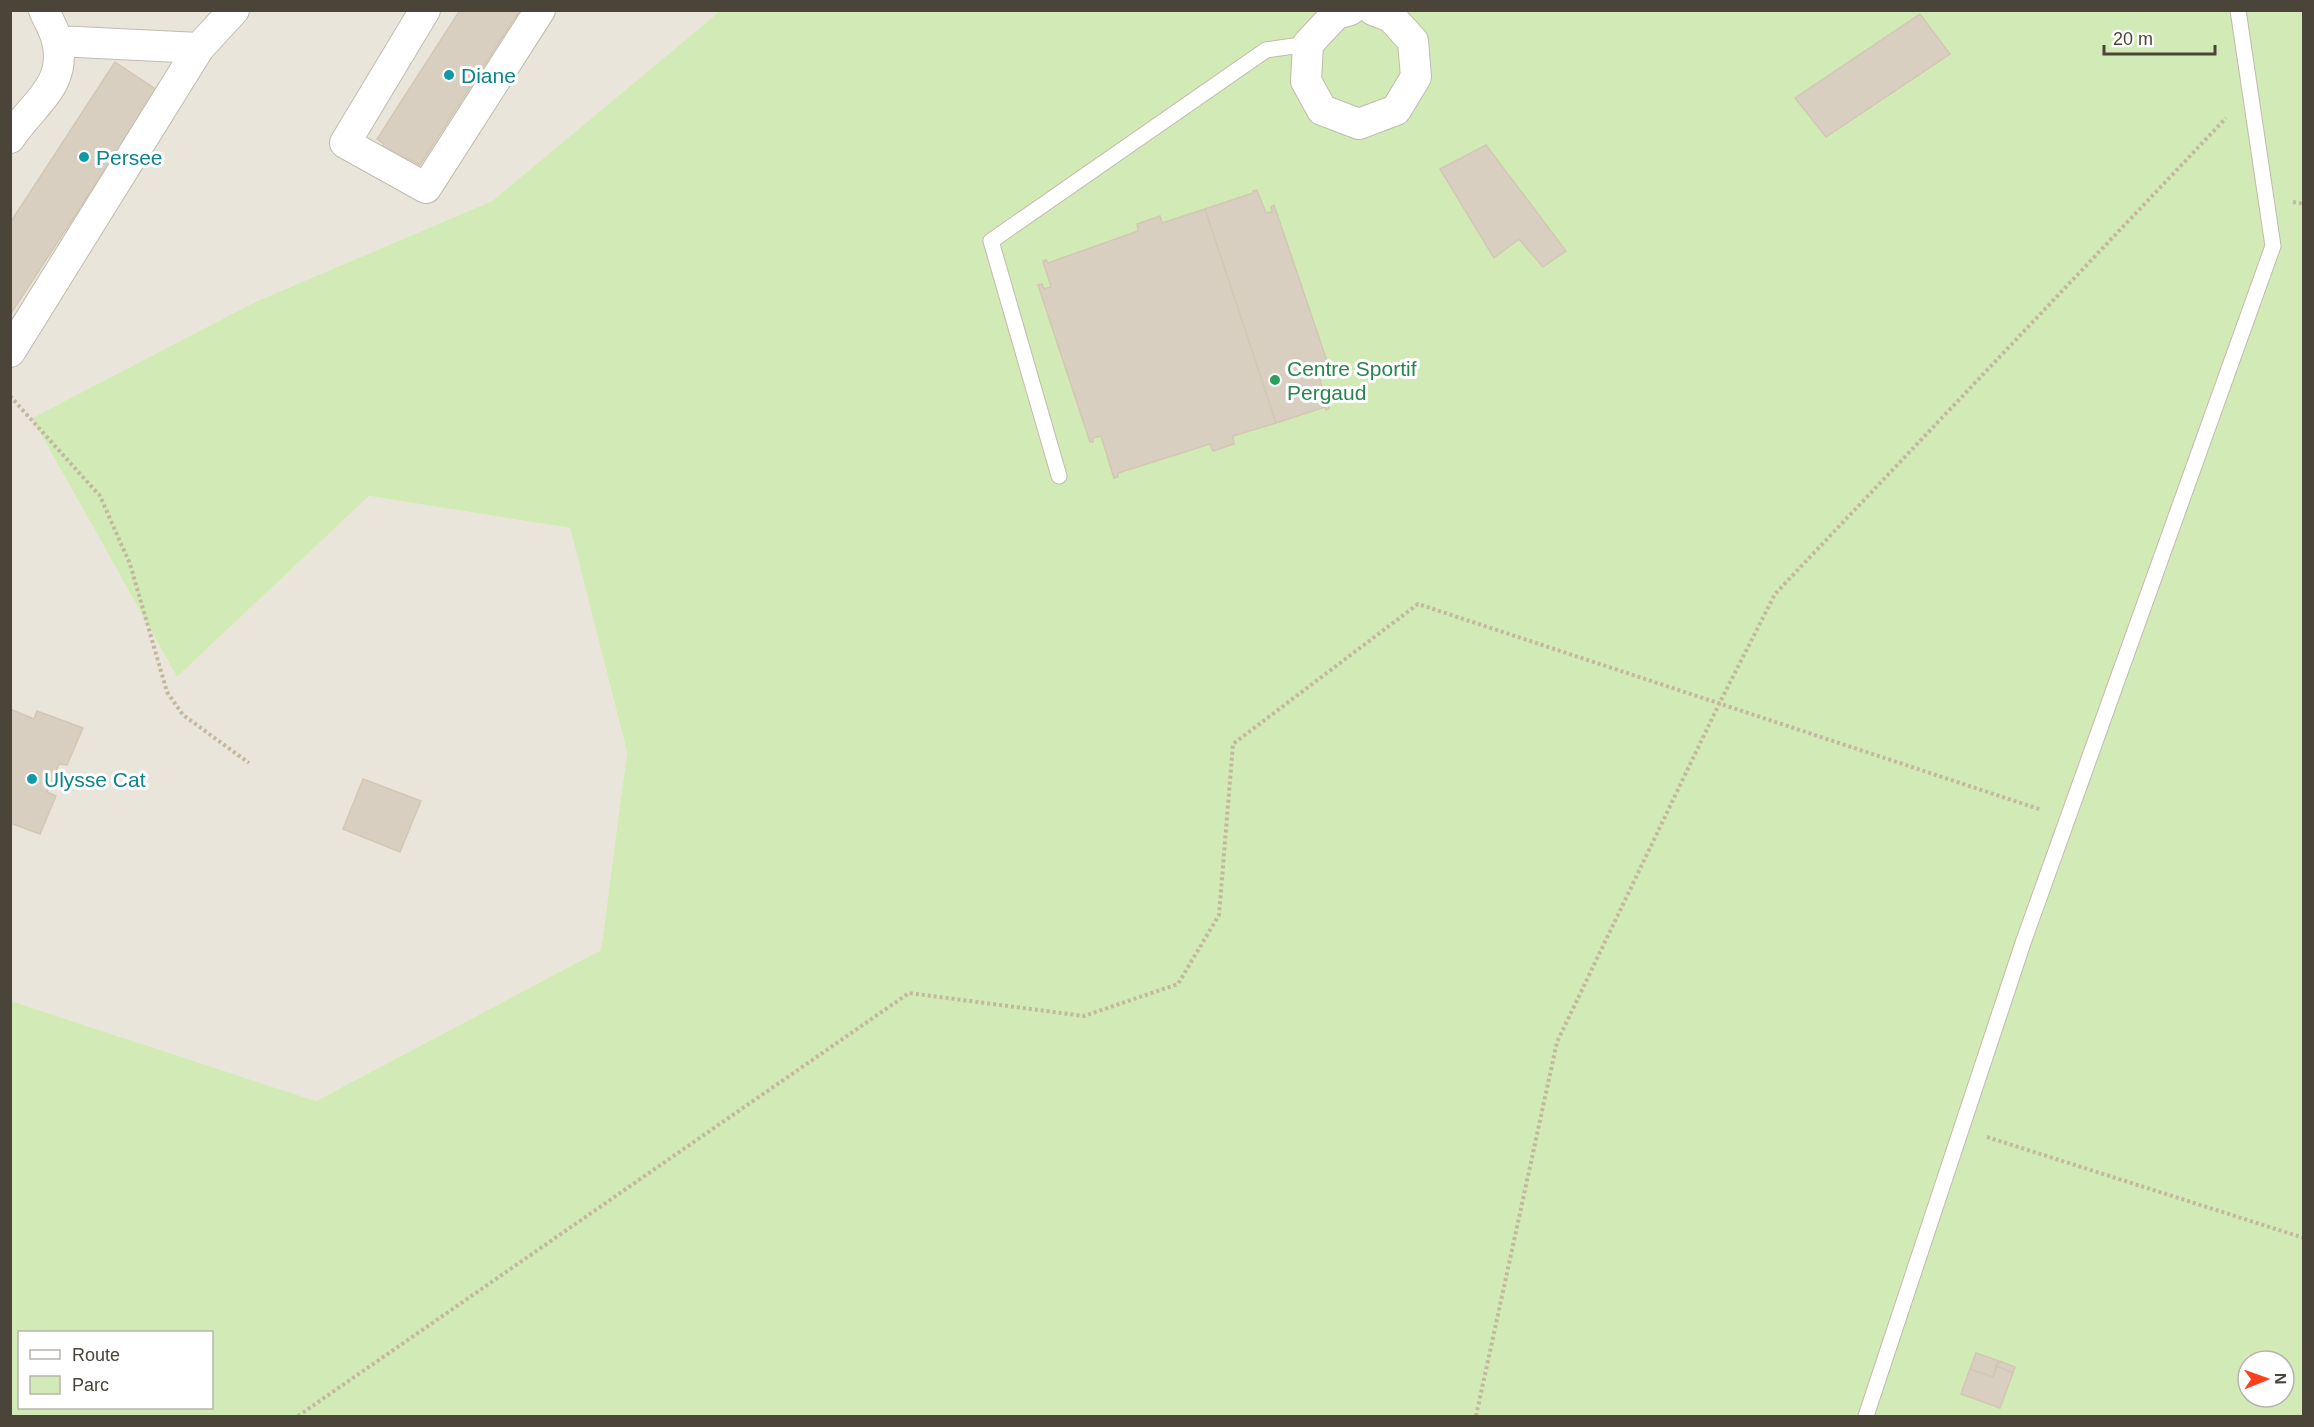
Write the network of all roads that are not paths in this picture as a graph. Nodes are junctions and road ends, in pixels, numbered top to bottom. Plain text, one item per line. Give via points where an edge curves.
1 (44, 10) edge
2 (234, 10) edge
3 (425, 10) edge
4 (540, 10) edge
5 (1350, 10) edge
6 (1373, 10) edge
7 (2238, 10) edge
8 (57, 41) junction
9 (1308, 44) junction
10 (199, 48) junction
11 (11, 134) edge
12 (10, 352) edge
13 (1059, 476) dead end
14 (1866, 1416) edge

1 - 8 street
2 - 10 street
3 - 4 street via 345,143 426,188
5 - 9 street via 1336,14
6 - 9 street via 1391,17 1413,41 1416,77 1396,110 1359,124 1322,110 1306,81
7 - 14 lane via 2273,246 2067,819
8 - 10 street
8 - 11 street via 59,66 52,88
9 - 13 lane via 1266,50 991,241
10 - 12 street

